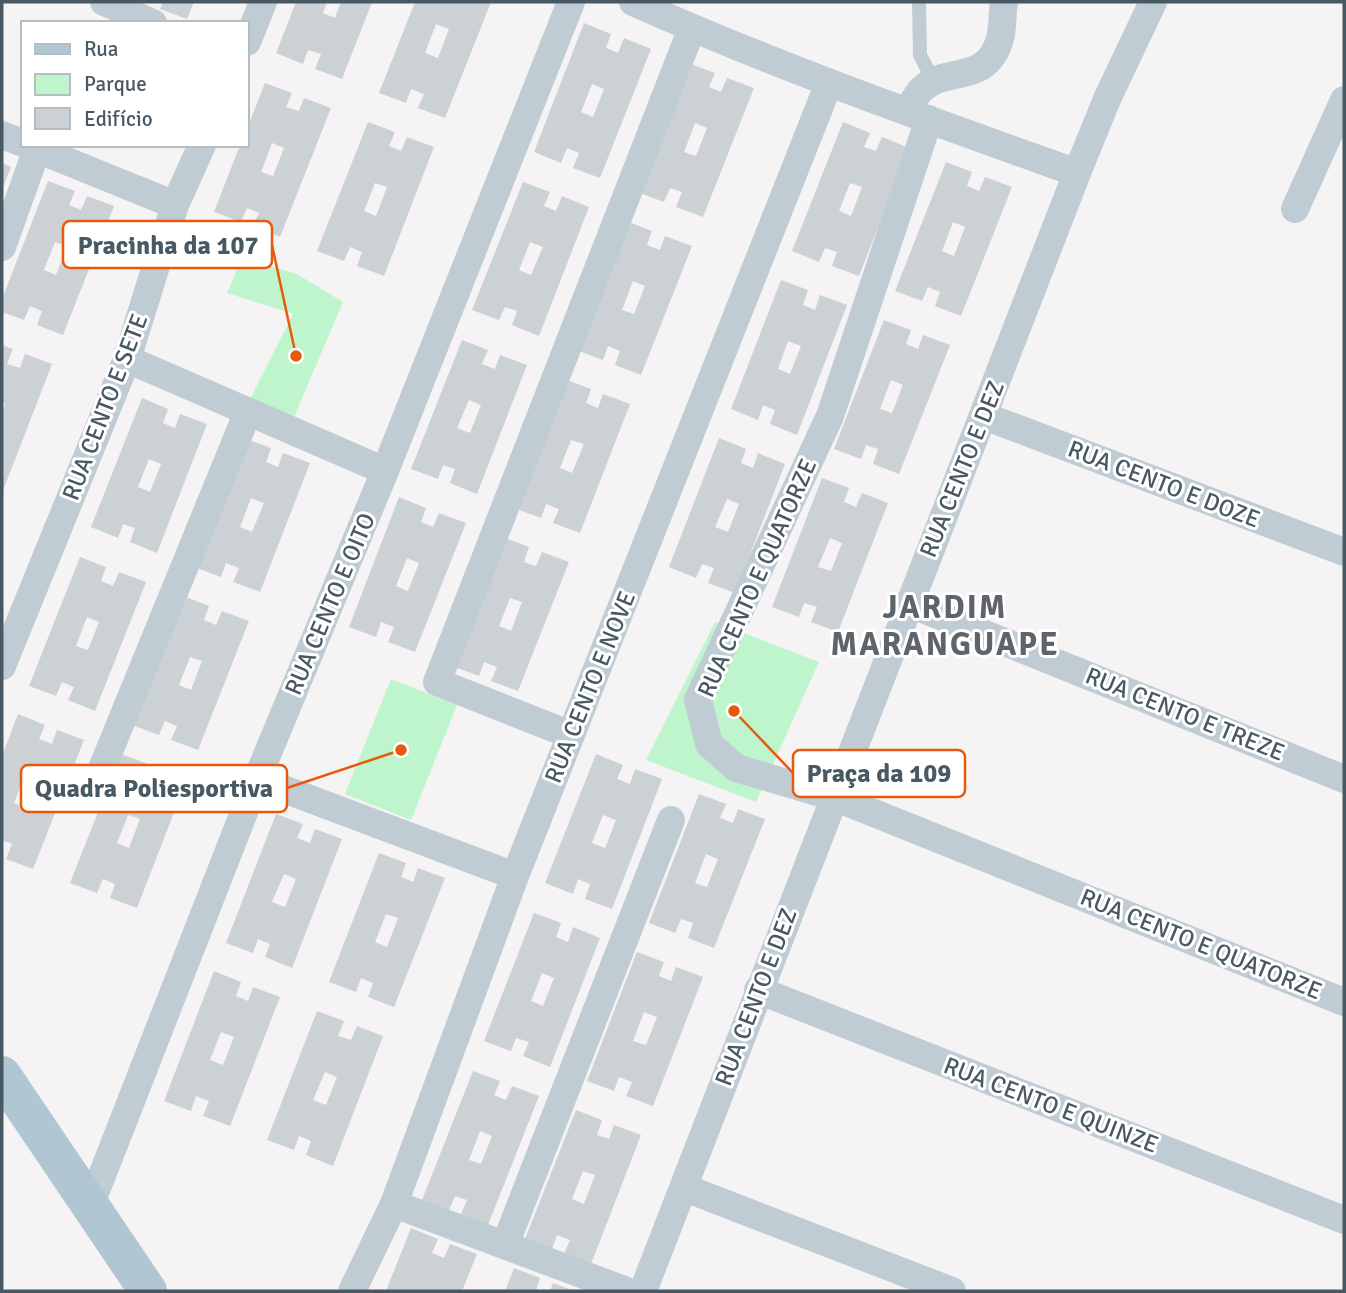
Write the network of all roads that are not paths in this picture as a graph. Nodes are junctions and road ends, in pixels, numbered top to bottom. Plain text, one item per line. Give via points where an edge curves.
1 (104, 2) edge
2 (263, 2) edge
3 (571, 2) edge
4 (633, 2) edge
5 (919, 2) edge
6 (1004, 2) edge
7 (1153, 2) edge
8 (148, 21) edge
9 (692, 28) junction
10 (248, 40) edge
11 (933, 82) junction
12 (829, 83) junction
13 (1344, 100) edge
14 (918, 116) junction
15 (2, 135) edge
16 (21, 143) edge
17 (29, 147) edge
18 (31, 147) edge
19 (201, 147) edge
20 (1076, 173) junction
21 (175, 205) junction
22 (1295, 209) dead end
23 (2, 247) edge
24 (127, 359) junction
25 (247, 414) junction
26 (985, 416) junction
27 (385, 471) junction
28 (1344, 552) edge
29 (908, 603) junction
30 (2, 666) edge
31 (571, 735) junction
32 (257, 779) junction
33 (1344, 779) edge
34 (92, 793) dead end
35 (834, 797) junction
36 (671, 820) dead end
37 (515, 876) junction
38 (758, 990) junction
39 (1344, 1002) edge
40 (2, 1075) edge
41 (685, 1188) junction
42 (394, 1204) junction
43 (90, 1206) junction
44 (1344, 1220) edge
45 (505, 1245) junction
46 (148, 1291) edge
47 (352, 1291) edge
48 (627, 1291) edge
49 (643, 1291) edge
50 (952, 1291) edge

1 - 8 street
2 - 10 street
3 - 27 street, RUA CENTO E OITO
4 - 9 street
5 - 11 lane via 920,55
6 - 11 street via 1000,38 986,63 973,72
7 - 20 street, RUA CENTO E DEZ
9 - 12 street
9 - 31 street via 438,682
11 - 14 street, RUA CENTO E QUATORZE via 921,89
12 - 14 street
12 - 31 street, RUA CENTO E NOVE
13 - 22 street
14 - 20 street
14 - 35 street, RUA CENTO E QUATORZE via 830,416 698,700 709,744 736,768
15 - 16 street
17 - 23 street
18 - 21 street
19 - 21 street, RUA CENTO E SETE
20 - 26 street, RUA CENTO E DEZ
21 - 24 street, RUA CENTO E SETE
24 - 25 street
24 - 30 street, RUA CENTO E SETE
25 - 27 street
25 - 34 street
26 - 28 street, RUA CENTO E DOZE
26 - 29 street, RUA CENTO E DEZ
27 - 32 street, RUA CENTO E OITO
29 - 33 street, RUA CENTO E TREZE
29 - 35 street, RUA CENTO E DEZ
31 - 37 street, RUA CENTO E NOVE
32 - 37 street
32 - 43 street, RUA CENTO E OITO
35 - 38 street, RUA CENTO E DEZ
35 - 39 street, RUA CENTO E QUATORZE
36 - 45 street
37 - 42 street, RUA CENTO E NOVE
38 - 41 street, RUA CENTO E DEZ
38 - 44 street, RUA CENTO E QUINZE
40 - 43 main road
41 - 49 street, RUA CENTO E DEZ
41 - 50 street
42 - 45 street
42 - 47 street, RUA CENTO E NOVE
43 - 46 main road
45 - 48 street

